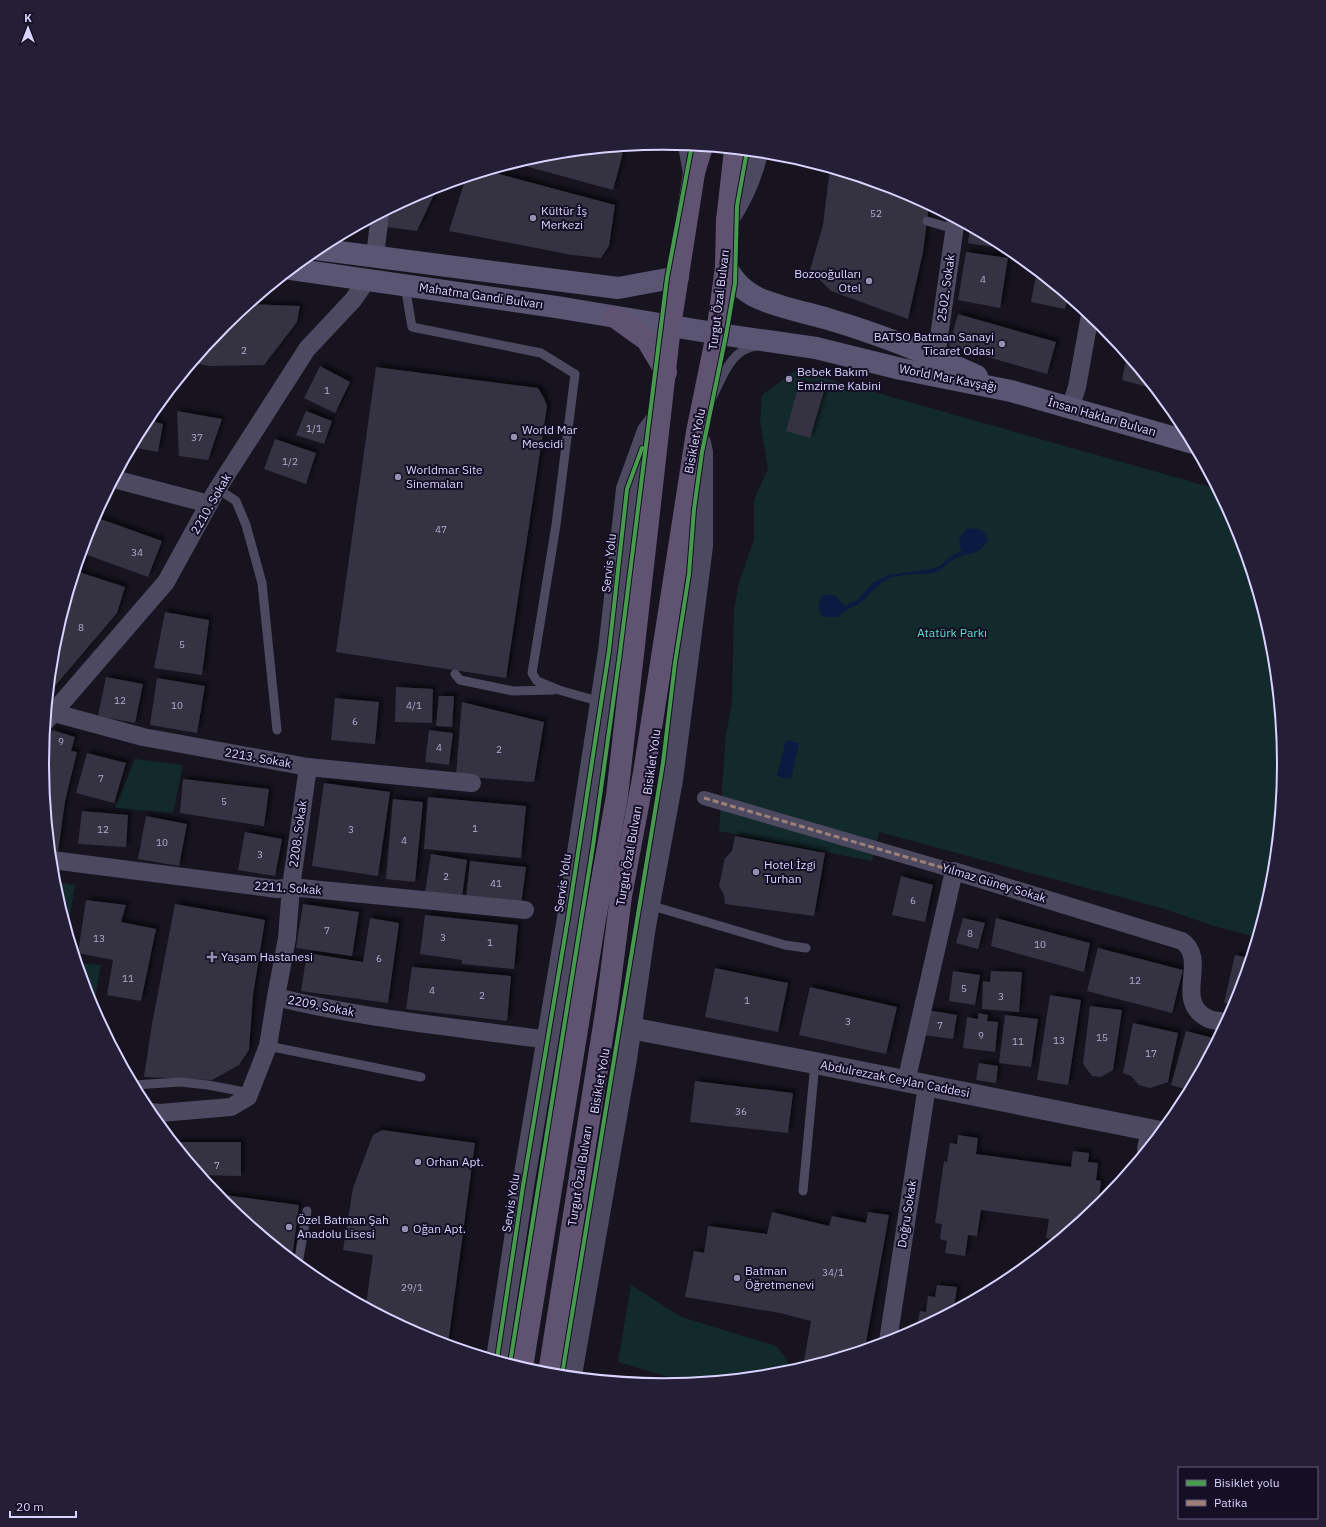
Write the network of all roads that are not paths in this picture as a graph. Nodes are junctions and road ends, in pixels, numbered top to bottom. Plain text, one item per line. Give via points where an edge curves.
1 (690, 151) edge
2 (701, 151) edge
3 (735, 154) edge
4 (757, 157) edge
5 (694, 173) junction
6 (379, 219) edge
7 (727, 221) junction
8 (927, 221) dead end
9 (955, 224) edge
10 (326, 250) edge
11 (375, 256) junction
12 (726, 267) junction
13 (297, 271) edge
14 (678, 277) junction
15 (367, 280) junction
16 (405, 286) junction
17 (615, 317) junction
18 (1089, 321) edge
19 (670, 326) junction
20 (717, 334) junction
21 (782, 344) junction
22 (936, 357) junction
23 (666, 372) junction
24 (1011, 391) junction
25 (1070, 409) junction
26 (660, 415) junction
27 (697, 432) junction
28 (1185, 441) edge
29 (118, 480) edge
30 (214, 496) junction
31 (455, 674) dead end
32 (559, 690) junction
33 (601, 702) junction
34 (51, 713) edge
35 (51, 715) edge
36 (277, 730) dead end
37 (308, 767) junction
38 (472, 783) dead end
39 (704, 798) dead end
40 (57, 861) edge
41 (954, 871) junction
42 (290, 887) junction
43 (649, 905) junction
44 (525, 910) dead end
45 (806, 948) dead end
46 (276, 997) junction
47 (1220, 1021) edge
48 (630, 1028) junction
49 (547, 1040) junction
50 (268, 1046) junction
51 (815, 1063) junction
52 (421, 1077) dead end
53 (906, 1082) junction
54 (140, 1085) edge
55 (927, 1086) junction
56 (250, 1093) junction
57 (158, 1113) edge
58 (1150, 1137) edge
59 (803, 1191) dead end
60 (307, 1211) dead end
61 (299, 1258) edge
62 (889, 1334) edge
63 (498, 1355) edge
64 (523, 1361) edge
65 (550, 1367) edge
66 (572, 1370) edge

1 - 5 street
2 - 5 main road, Turgut Özal Bulvarı
3 - 7 main road, Turgut Özal Bulvarı
4 - 7 street via 737,206
5 - 14 main road, Turgut Özal Bulvarı
6 - 11 street
7 - 12 main road, Turgut Özal Bulvarı
8 - 9 lane
9 - 22 street, 2502. Sokak
10 - 11 main road
11 - 14 main road via 618,288
12 - 20 main road, Turgut Özal Bulvarı
12 - 22 main road, World Mar Kavşağı via 735,283 757,297
13 - 15 main road, Mahatma Gandi Bulvarı
14 - 19 main road, Turgut Özal Bulvarı
15 - 16 main road, Mahatma Gandi Bulvarı
15 - 30 street, 2210. Sokak via 307,349
16 - 17 main road, Mahatma Gandi Bulvarı
16 - 32 lane via 412,327 541,353 574,374 556,525 532,672 537,680
17 - 19 main road, Mahatma Gandi Bulvarı
17 - 23 main road via 648,340
18 - 25 street via 1077,387
19 - 20 main road, World Mar Kavşağı
19 - 23 main road, Turgut Özal Bulvarı
20 - 21 main road, World Mar Kavşağı
20 - 27 main road, Turgut Özal Bulvarı
21 - 24 main road, World Mar Kavşağı via 816,348 901,369
21 - 27 lane via 748,347 730,361
22 - 24 main road, World Mar Kavşağı
23 - 26 main road, Turgut Özal Bulvarı
24 - 25 main road, İnsan Hakları Bulvarı
25 - 28 main road, İnsan Hakları Bulvarı
26 - 33 street, Servis Yolu via 648,431 627,490
26 - 64 main road, Turgut Özal Bulvarı via 617,796
27 - 43 street via 702,452 702,546 672,780
27 - 65 main road, Turgut Özal Bulvarı via 644,773 621,896 607,1006
29 - 30 street
30 - 34 street, 2210. Sokak via 166,582
30 - 36 lane via 236,501 246,525 262,583
31 - 32 lane via 460,680 513,691
32 - 33 lane
33 - 49 street, Servis Yolu
35 - 37 street, 2213. Sokak via 144,737
37 - 38 street, 2213. Sokak
37 - 42 street, 2208. Sokak
39 - 41 street, Yılmaz Güney Sokak
40 - 42 street, 2211. Sokak via 277,889
41 - 47 street, Yılmaz Güney Sokak via 1182,941 1192,955 1192,1002 1196,1009 1208,1018
41 - 53 street
42 - 44 street, 2211. Sokak
42 - 46 street, 2208. Sokak via 287,938
43 - 45 lane via 785,945
43 - 48 street
46 - 49 street, 2209. Sokak via 308,1005
46 - 50 street, 2209. Sokak
48 - 51 street, Abdulrezzak Ceylan Caddesi
48 - 66 street
49 - 63 street, Servis Yolu
50 - 52 lane
50 - 56 street, 2209. Sokak
51 - 53 street, Abdulrezzak Ceylan Caddesi
51 - 59 lane
53 - 55 street, Abdulrezzak Ceylan Caddesi
54 - 56 lane via 180,1082
55 - 58 street, Abdulrezzak Ceylan Caddesi
55 - 62 street, Doğru Sokak
56 - 57 street via 248,1097 231,1107
60 - 61 lane

